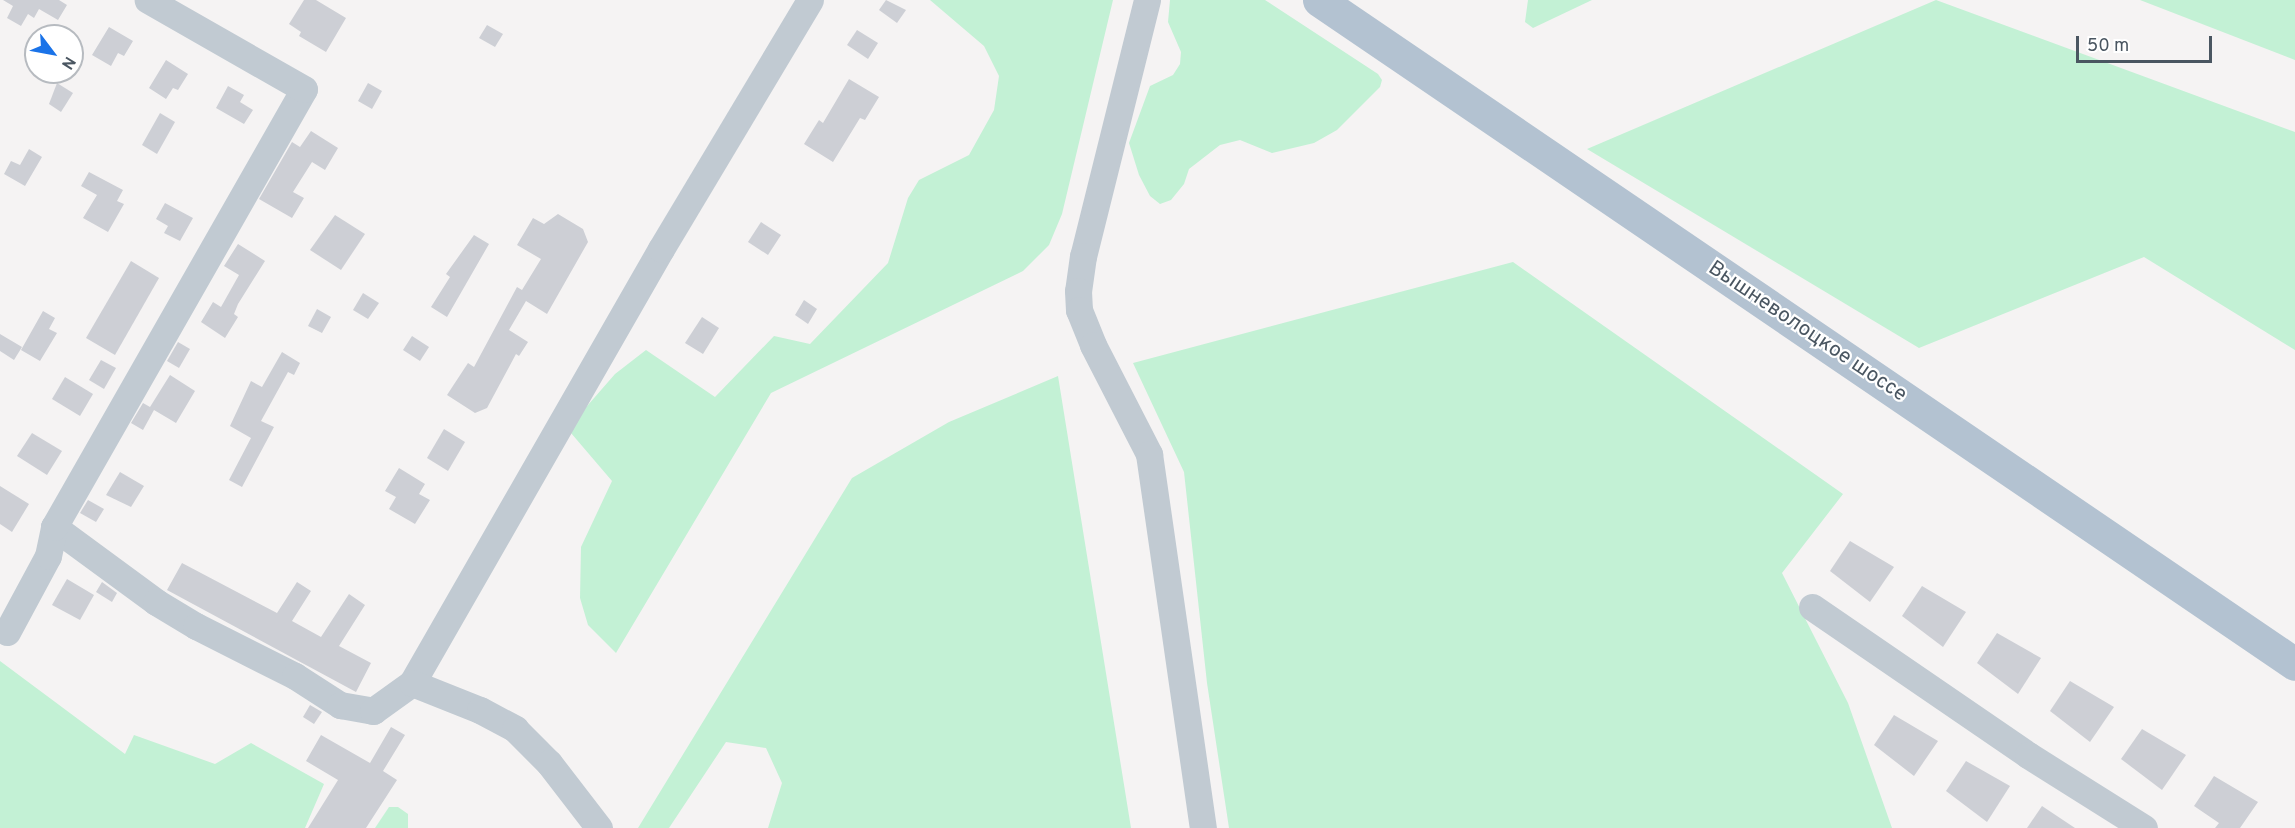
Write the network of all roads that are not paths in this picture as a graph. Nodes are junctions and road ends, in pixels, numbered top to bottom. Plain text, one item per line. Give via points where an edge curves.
1 (148, 0) edge
2 (810, 0) edge
3 (1148, 0) edge
4 (1319, 0) edge
5 (54, 527) junction
6 (1812, 608) dead end
7 (7, 632) dead end
8 (2295, 664) edge
9 (412, 682) junction
10 (599, 828) edge
11 (1203, 828) edge
12 (2144, 828) edge

1 - 5 street via 304,89
2 - 9 street via 655,259
3 - 11 street via 1083,256 1079,310 1149,454
4 - 8 main road, Вышневолоцкое шоссе
5 - 7 street via 48,556
5 - 9 street via 156,602 295,676 340,705 373,711
6 - 12 street via 2028,755
9 - 10 street via 515,729 549,764

